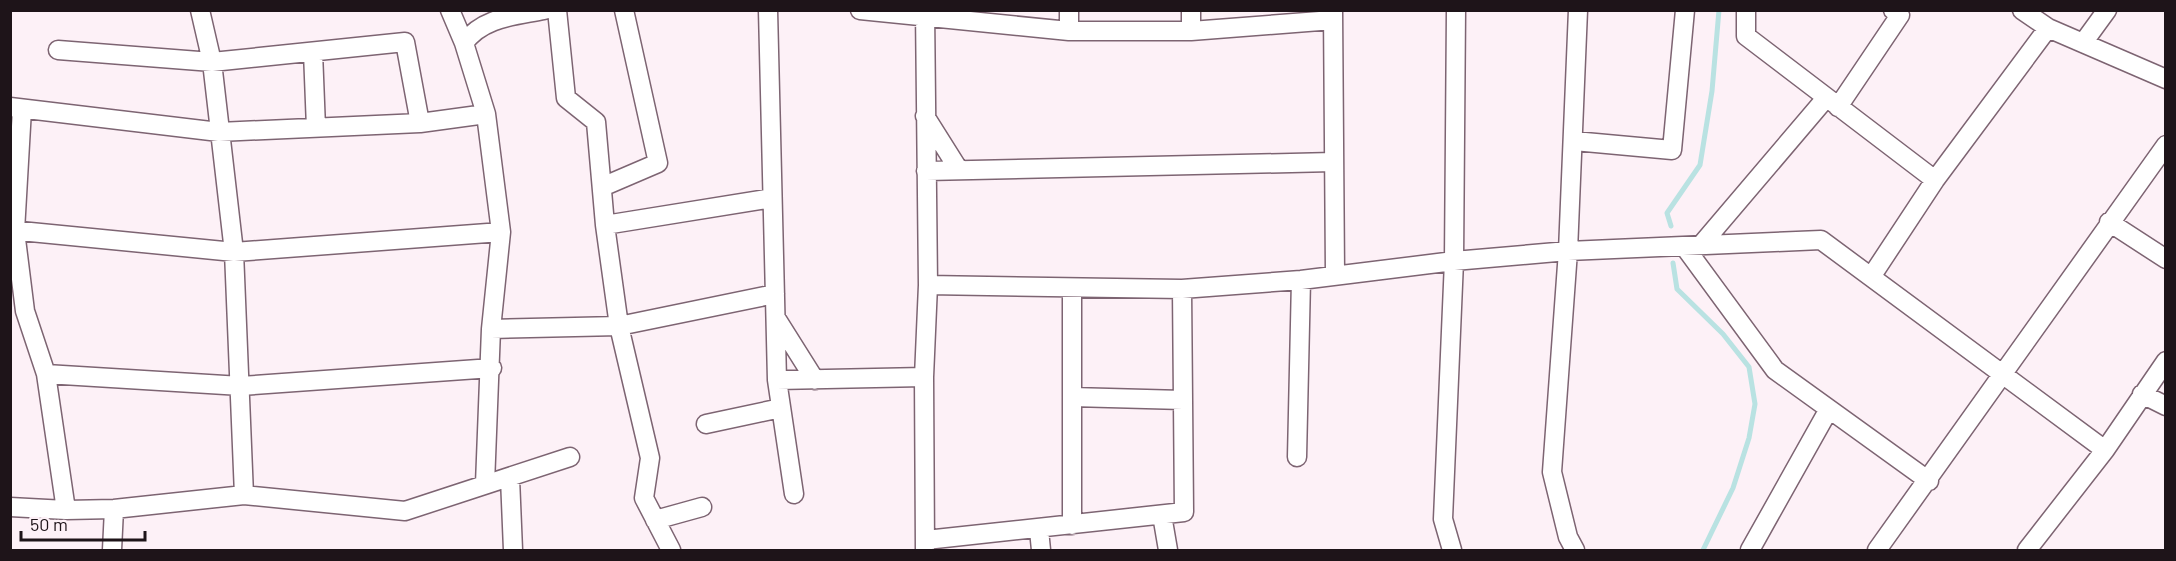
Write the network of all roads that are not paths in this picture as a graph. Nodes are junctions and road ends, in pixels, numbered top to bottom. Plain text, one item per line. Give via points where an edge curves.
1 (200, 10) edge
2 (450, 10) edge
3 (544, 10) edge
4 (557, 10) edge
5 (624, 10) edge
6 (768, 10) edge
7 (860, 10) edge
8 (1069, 10) edge
9 (1191, 10) edge
10 (1456, 10) edge
11 (1578, 10) edge
12 (1685, 10) edge
13 (1746, 10) edge
14 (1893, 10) edge
15 (2022, 10) edge
16 (2107, 10) edge
17 (498, 14) edge
18 (925, 14) edge
19 (1333, 15) edge
20 (2048, 28) junction
21 (1069, 31) junction
22 (1191, 31) junction
23 (472, 34) junction
24 (2083, 43) junction
25 (58, 50) dead end
26 (313, 52) junction
27 (212, 62) junction
28 (2166, 79) edge
29 (1832, 103) junction
30 (16, 108) edge
31 (486, 114) junction
32 (926, 116) junction
33 (420, 123) junction
34 (316, 128) junction
35 (219, 132) junction
36 (1574, 141) junction
37 (2166, 145) edge
38 (1333, 162) junction
39 (959, 170) junction
40 (926, 171) junction
41 (1935, 180) junction
42 (602, 187) junction
43 (772, 198) junction
44 (2109, 222) junction
45 (605, 225) junction
46 (13, 231) edge
47 (501, 232) junction
48 (1692, 245) junction
49 (1568, 251) junction
50 (234, 252) junction
51 (2166, 259) edge
52 (1454, 261) junction
53 (1335, 274) junction
54 (1871, 277) junction
55 (1301, 280) junction
56 (928, 285) junction
57 (1072, 289) junction
58 (1182, 289) junction
59 (775, 294) junction
60 (18, 311) edge
61 (775, 317) junction
62 (619, 326) junction
63 (503, 329) junction
64 (2166, 361) edge
65 (492, 368) junction
66 (45, 374) junction
67 (2001, 375) junction
68 (924, 377) junction
69 (777, 380) junction
70 (815, 380) junction
71 (241, 386) junction
72 (2142, 394) junction
73 (1072, 398) junction
74 (1183, 400) junction
75 (2166, 406) edge
76 (781, 408) junction
77 (1829, 409) junction
78 (706, 424) dead end
79 (2105, 450) junction
80 (570, 457) dead end
81 (1297, 457) dead end
82 (510, 478) junction
83 (1929, 481) junction
84 (485, 484) junction
85 (794, 494) dead end
86 (244, 495) junction
87 (10, 507) edge
88 (702, 507) dead end
89 (114, 509) junction
90 (66, 510) junction
91 (1162, 515) junction
92 (656, 520) junction
93 (1072, 525) junction
94 (1039, 530) junction
95 (925, 545) edge
96 (112, 550) edge
97 (513, 550) edge
98 (671, 550) edge
99 (1041, 550) edge
100 (1168, 550) edge
101 (1452, 550) edge
102 (1575, 550) edge
103 (1750, 550) edge
104 (1877, 550) edge
105 (2027, 550) edge

1 - 27 street
2 - 23 street
3 - 17 street
4 - 42 street via 566,98 596,122
5 - 42 street via 658,163
6 - 43 street
7 - 18 street
8 - 21 street
9 - 22 street
10 - 52 street
11 - 36 street
12 - 36 street via 1672,150
13 - 29 street via 1746,36
14 - 29 street via 1900,15
15 - 20 street
16 - 24 street
17 - 23 street
18 - 21 street
18 - 32 street
19 - 22 street
19 - 38 street
20 - 24 street
20 - 41 street
21 - 22 street
23 - 31 street
24 - 28 street
25 - 27 street
26 - 27 street
26 - 33 street via 405,42
26 - 34 street
27 - 35 street
29 - 41 street
29 - 48 street
30 - 35 street
30 - 46 street
31 - 33 street
31 - 47 street
32 - 39 street
32 - 40 street
33 - 34 street
34 - 35 street
35 - 50 street
36 - 49 street
37 - 44 street
38 - 39 street
38 - 53 street
39 - 40 street
40 - 56 street
41 - 54 street
42 - 45 street
43 - 45 street
43 - 59 street
44 - 51 street
44 - 67 street
45 - 62 street
46 - 50 street
46 - 60 street
47 - 50 street
47 - 63 street
48 - 49 street
48 - 54 street via 1821,240
48 - 77 street via 1774,370
49 - 52 street
49 - 102 street via 1552,472 1568,537
50 - 71 street
52 - 53 street
52 - 101 street via 1443,519
53 - 55 street
54 - 67 street
55 - 58 street
55 - 81 street
56 - 57 street
56 - 68 street
57 - 58 street
57 - 73 street
58 - 74 street
59 - 61 street
59 - 62 street
60 - 66 street
61 - 69 street
61 - 70 street
62 - 63 street
62 - 92 street via 650,458 644,498
63 - 65 street
64 - 72 street
65 - 71 street
65 - 84 street
66 - 71 street
66 - 90 street
67 - 79 street
67 - 83 street
68 - 70 street
68 - 95 street
69 - 70 street
69 - 76 street
71 - 86 street
72 - 75 street
72 - 79 street
73 - 74 street
73 - 93 street
74 - 91 street via 1184,512
76 - 78 street
76 - 85 street
77 - 83 street
77 - 103 street
79 - 105 street
80 - 82 street
82 - 84 street
82 - 97 street
83 - 104 street
84 - 86 street via 405,511
86 - 89 street
87 - 90 street
88 - 92 street
89 - 90 street
89 - 96 street
91 - 93 street
91 - 100 street
92 - 98 street
93 - 94 street
94 - 95 street
94 - 99 street

